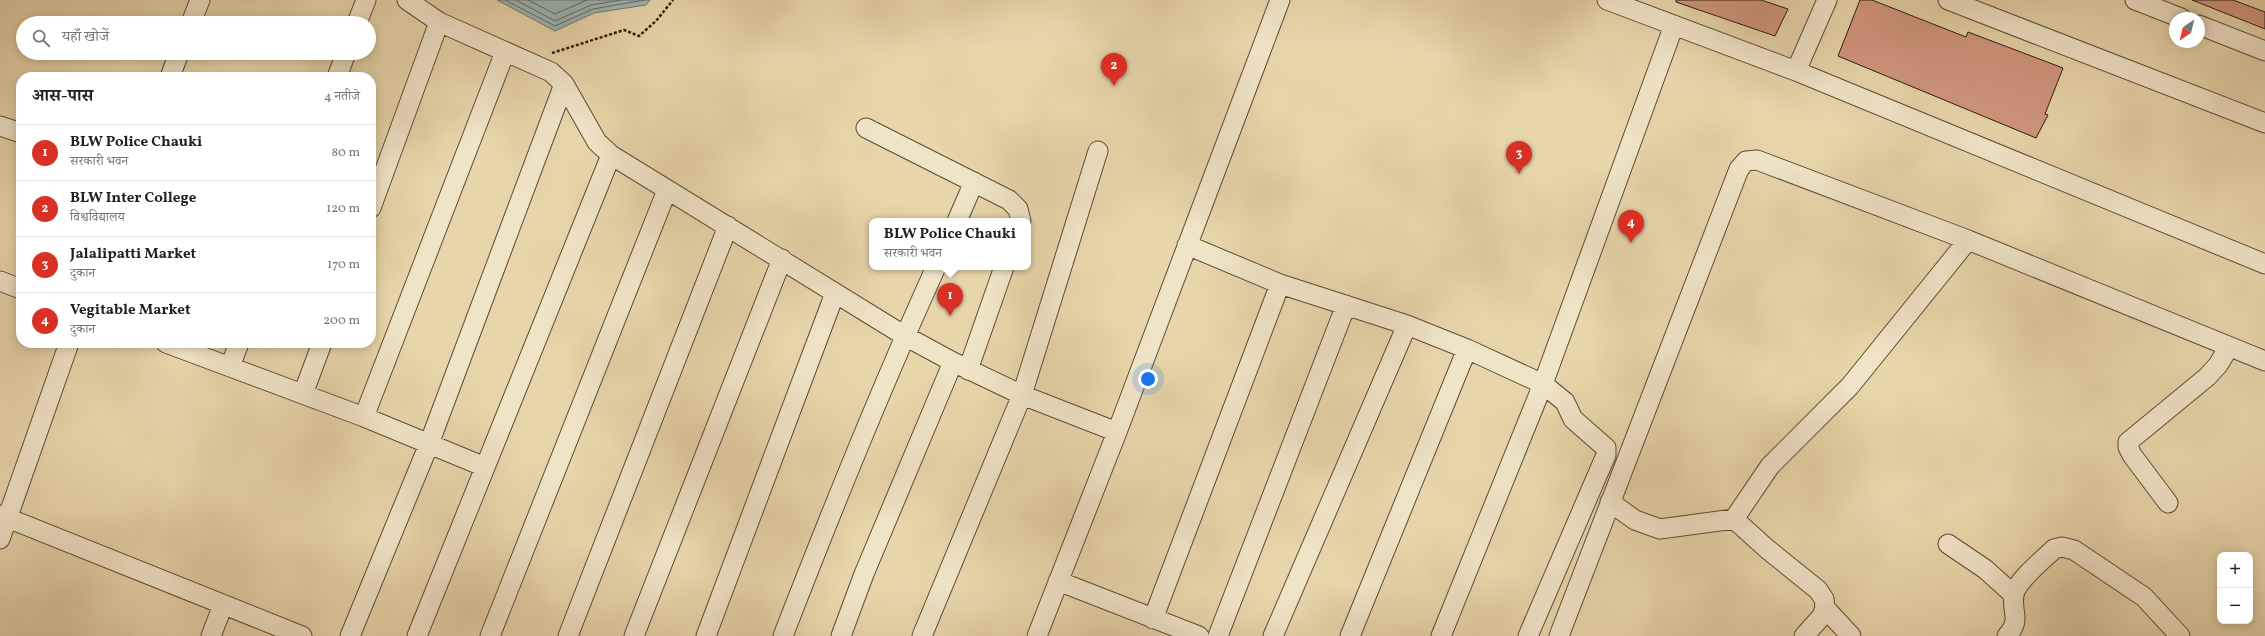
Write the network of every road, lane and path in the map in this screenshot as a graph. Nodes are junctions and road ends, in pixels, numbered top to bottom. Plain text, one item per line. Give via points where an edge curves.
1 (200, 0) edge
2 (366, 0) edge
3 (407, 0) edge
4 (673, 0) edge
5 (1280, 0) edge
6 (1607, 0) edge
7 (1827, 0) edge
8 (1948, 0) edge
9 (2135, 0) edge
10 (2169, 13) edge
11 (194, 16) edge
12 (360, 16) edge
13 (439, 22) junction
14 (1674, 25) junction
15 (2205, 27) edge
16 (2265, 51) edge
17 (505, 52) junction
18 (548, 54) dead end
19 (176, 60) edge
20 (343, 60) edge
21 (1796, 70) junction
22 (172, 72) edge
23 (339, 72) edge
24 (564, 84) junction
25 (2265, 123) edge
26 (0, 126) edge
27 (866, 128) dead end
28 (16, 131) edge
29 (1098, 151) dead end
30 (611, 155) junction
31 (974, 182) junction
32 (667, 190) junction
33 (376, 194) edge
34 (958, 218) edge
35 (1020, 218) edge
36 (728, 226) junction
37 (1968, 240) junction
38 (1187, 245) junction
39 (782, 258) junction
40 (2265, 264) edge
41 (935, 270) edge
42 (1003, 270) edge
43 (0, 281) edge
44 (1280, 284) junction
45 (16, 287) edge
46 (835, 293) junction
47 (1346, 305) junction
48 (1407, 325) junction
49 (905, 336) junction
50 (2229, 346) junction
51 (67, 348) edge
52 (179, 348) edge
53 (237, 348) edge
54 (320, 348) edge
55 (1467, 349) junction
56 (2265, 361) edge
57 (961, 366) junction
58 (230, 367) junction
59 (1543, 384) junction
60 (303, 394) junction
61 (1022, 395) junction
62 (364, 417) junction
63 (1117, 432) junction
64 (429, 444) junction
65 (485, 467) junction
66 (1610, 502) junction
67 (2168, 503) dead end
68 (4, 516) edge
69 (1734, 518) junction
70 (0, 539) edge
71 (1948, 544) dead end
72 (1058, 581) junction
73 (2014, 595) junction
74 (223, 605) junction
75 (1825, 608) junction
76 (1153, 619) junction
77 (280, 632) edge
78 (211, 636) edge
79 (302, 636) edge
80 (350, 636) edge
81 (416, 636) edge
82 (490, 636) edge
83 (568, 636) edge
84 (634, 636) edge
85 (706, 636) edge
86 (783, 636) edge
87 (841, 636) edge
88 (922, 636) edge
89 (1037, 636) edge
90 (1199, 636) edge
91 (1218, 636) edge
92 (1274, 636) edge
93 (1350, 636) edge
94 (1440, 636) edge
95 (1528, 636) edge
96 (1559, 636) edge
97 (1804, 636) edge
98 (1851, 636) edge
99 (2007, 636) edge
100 (2180, 636) edge

1 - 11 street
2 - 12 street
3 - 13 street
4 - 18 path via 656,21 639,36 624,30
5 - 38 street
6 - 14 street
7 - 21 street
8 - 25 street
9 - 10 street
13 - 17 street
13 - 33 street
14 - 21 street
14 - 59 street
15 - 16 street
17 - 24 street via 551,72
17 - 62 street
19 - 22 street
20 - 23 street
21 - 40 street
24 - 30 street via 596,142
24 - 64 street
26 - 28 street
27 - 31 street
29 - 61 street
30 - 32 street
30 - 65 street
31 - 34 street
31 - 35 street via 1009,200 1018,209
32 - 36 street
32 - 82 street
36 - 39 street
36 - 83 street
37 - 50 street
37 - 66 street via 1757,160 1746,161 1739,169
37 - 69 street via 1850,386 1770,466
38 - 44 street
38 - 63 street
39 - 46 street
39 - 84 street
41 - 49 street
42 - 57 street
43 - 45 street
44 - 47 street
44 - 76 street
46 - 49 street
46 - 85 street
47 - 48 street
47 - 91 street
48 - 55 street
48 - 92 street
49 - 57 street
49 - 86 street via 817,547
50 - 56 street
50 - 67 street via 2218,365 2207,377 2128,442 2132,455
51 - 68 street
52 - 58 street
53 - 58 street
54 - 60 street
55 - 59 street
55 - 93 street
57 - 61 street
57 - 87 street via 864,574
58 - 60 street
59 - 94 street
59 - 95 street via 1565,402 1574,419 1606,448 1606,455
60 - 62 street
61 - 63 street
61 - 88 street
62 - 64 street
63 - 72 street
64 - 65 street
64 - 80 street
65 - 81 street
66 - 69 street via 1635,520 1660,529
66 - 96 street
68 - 70 street
68 - 74 street
69 - 75 street via 1818,590 1824,599
71 - 73 street via 1985,569
72 - 76 street
72 - 89 street
73 - 99 street via 2016,622
73 - 100 street via 2028,575 2054,549 2062,547 2074,550 2144,597
74 - 77 street
74 - 78 street
75 - 97 street via 1822,616
75 - 98 street
76 - 90 street
77 - 79 street

